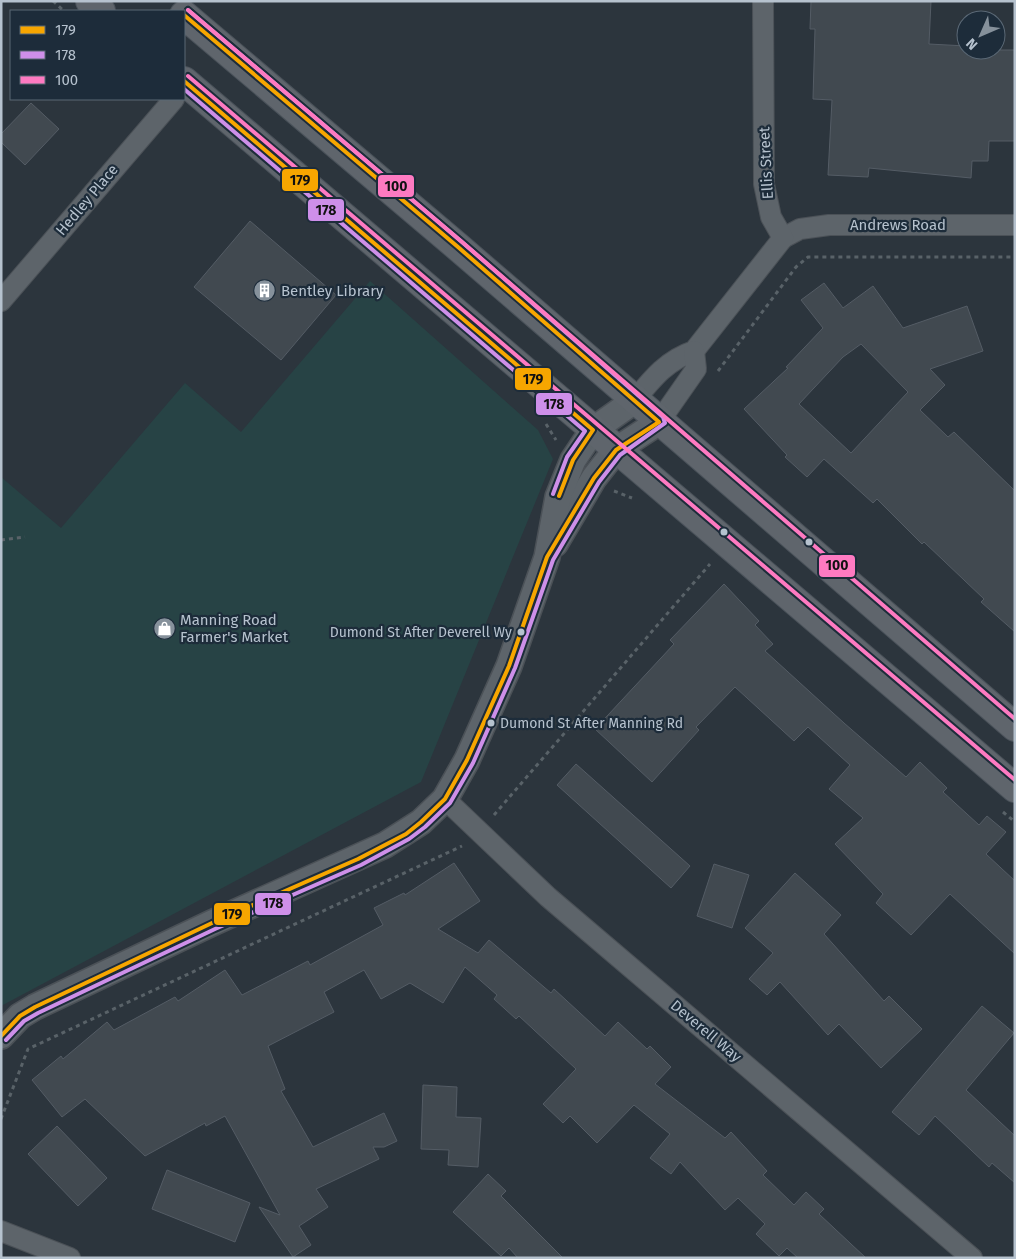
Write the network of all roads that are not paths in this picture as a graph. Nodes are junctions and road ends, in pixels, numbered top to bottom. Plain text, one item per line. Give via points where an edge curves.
1 (90, 1) edge
2 (168, 1) edge
3 (763, 1) edge
4 (100, 10) edge
5 (179, 10) edge
6 (185, 16) edge
7 (185, 90) edge
8 (172, 100) edge
9 (1015, 225) edge
10 (783, 238) junction
11 (1, 301) edge
12 (694, 351) junction
13 (634, 401) junction
14 (659, 422) junction
15 (593, 430) junction
16 (616, 450) junction
17 (547, 557) junction
18 (1015, 727) edge
19 (1015, 788) edge
20 (445, 799) junction
21 (1, 1036) edge
22 (1, 1231) edge
23 (70, 1258) edge
24 (972, 1258) edge

1 - 4 main road
2 - 5 main road
3 - 10 street, Ellis Street via 764,184 770,217
6 - 13 main road via 458,246
7 - 15 main road
8 - 11 street, Hedley Place
9 - 10 street, Andrews Road via 829,225 800,229
10 - 12 street
12 - 13 street via 677,356
12 - 14 street via 696,369
13 - 14 main road
13 - 15 street
14 - 16 street
14 - 18 main road
15 - 16 main road
15 - 17 street via 573,460 558,498
16 - 17 street via 594,478
16 - 19 main road
17 - 20 street via 509,666 467,760
20 - 21 street via 406,834 35,1007 20,1016
20 - 24 street, Deverell Way via 548,897
22 - 23 street

